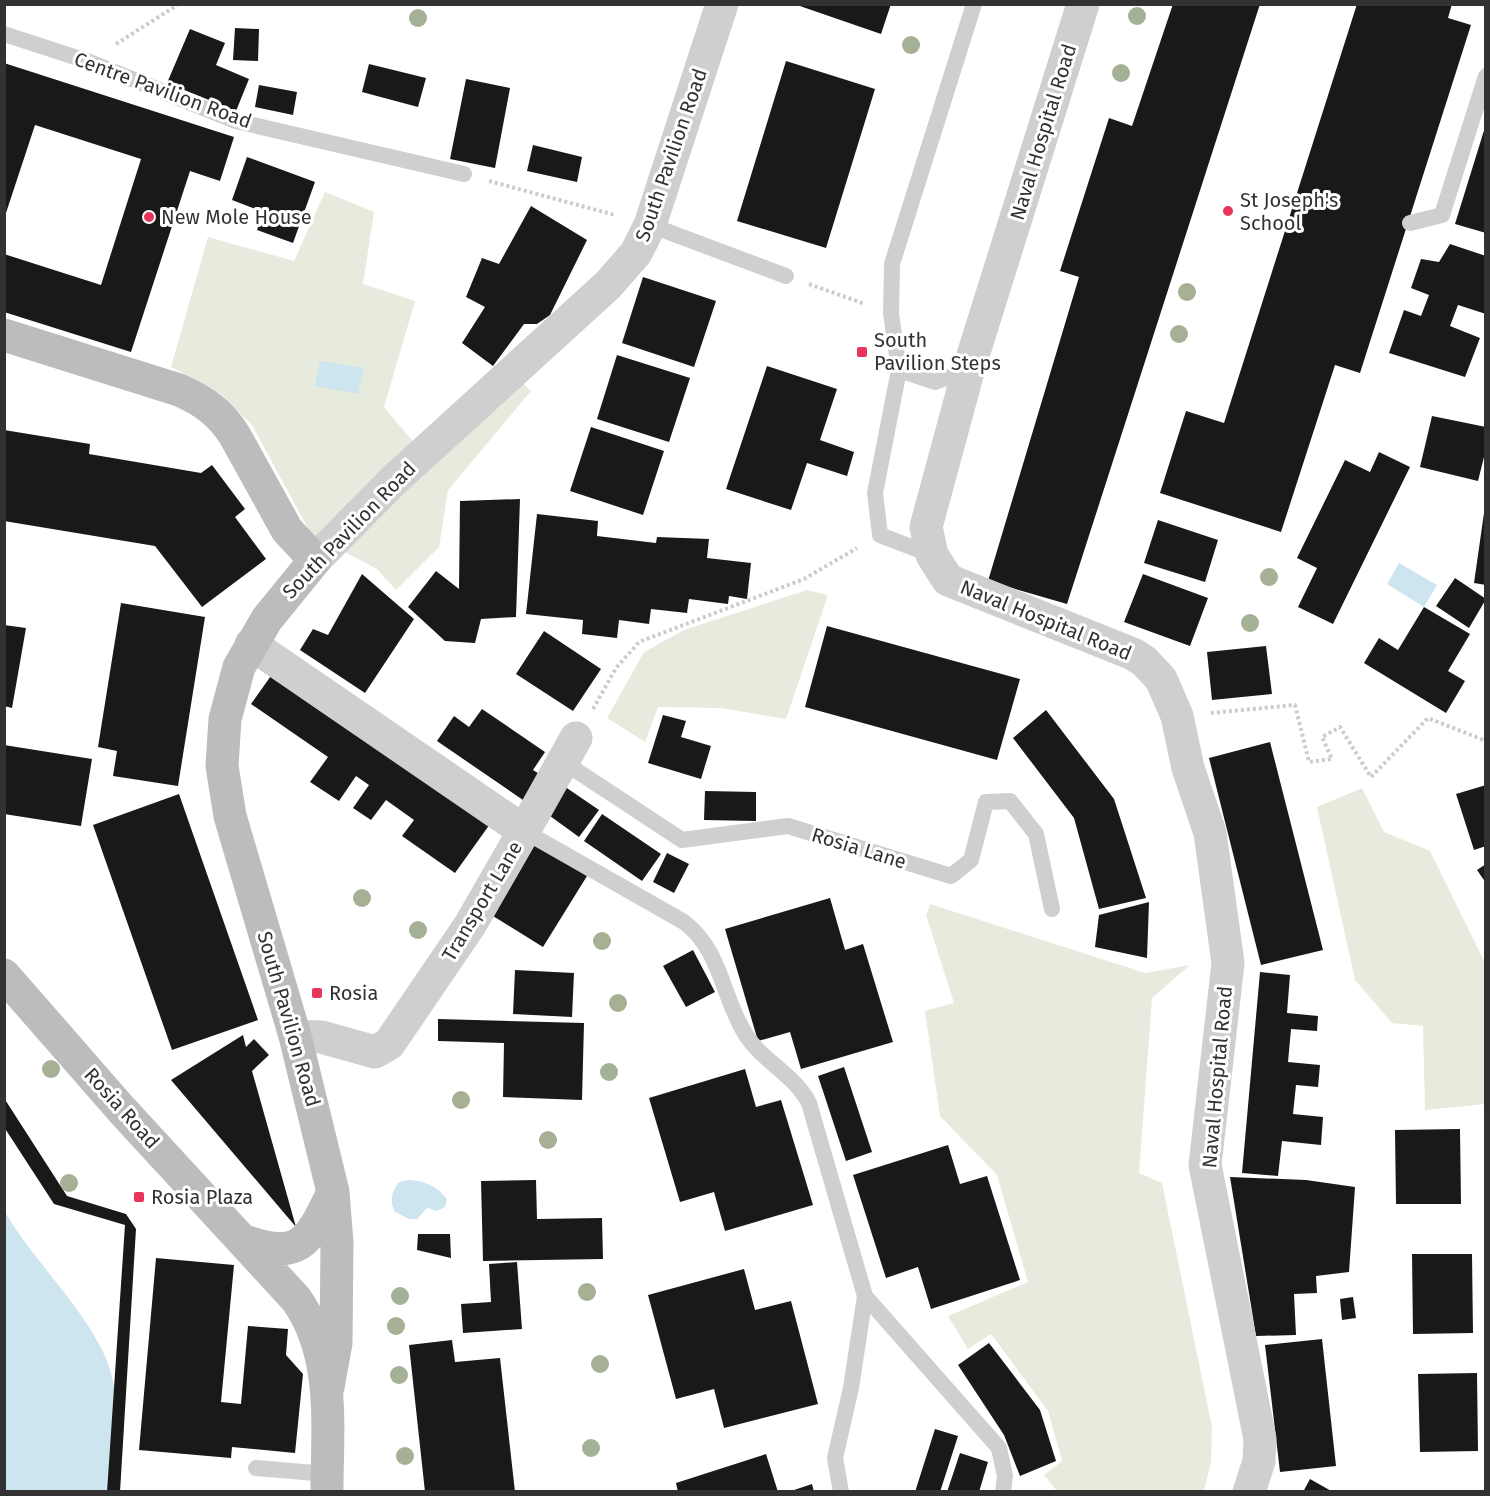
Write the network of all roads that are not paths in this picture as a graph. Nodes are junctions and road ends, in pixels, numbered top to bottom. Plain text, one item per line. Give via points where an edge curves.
1 (722, 4) edge
2 (974, 4) edge
3 (1083, 4) edge
4 (4, 34) edge
5 (1485, 76) edge
6 (464, 174) road end
7 (1410, 223) dead end
8 (650, 225) junction
9 (786, 276) road end
10 (4, 335) edge
11 (969, 368) junction
12 (899, 369) junction
13 (932, 555) junction
14 (315, 560) junction
15 (250, 644) junction
16 (569, 749) joint
17 (524, 831) junction
18 (1052, 909) dead end
19 (4, 975) edge
20 (295, 1036) junction
21 (333, 1192) junction
22 (242, 1240) junction
23 (865, 1296) junction
24 (328, 1387) junction
25 (256, 1468) dead end
26 (327, 1483) edge
27 (842, 1491) edge
28 (1003, 1491) edge
29 (1249, 1491) edge

1 - 8 street, South Pavilion Road
2 - 12 lane via 892,264 891,313
3 - 11 street, Naval Hospital Road
4 - 6 lane, Centre Pavilion Road via 87,61 236,121
5 - 7 lane via 1442,215
8 - 9 lane
8 - 14 street, South Pavilion Road via 636,253 608,285 393,481
10 - 14 main road via 179,390 206,403 236,436 287,530
11 - 12 lane via 934,382
11 - 13 street, Naval Hospital Road via 926,527
12 - 13 lane via 875,493 880,535
13 - 29 street, Naval Hospital Road via 948,580 1144,661 1161,679 1177,716 1188,768 1210,833 1228,963 1205,1165 1260,1439 1259,1461
14 - 15 main road, South Pavilion Road
15 - 17 street, Transport Lane
15 - 20 main road, South Pavilion Road via 225,719 224,790
16 - 17 street
16 - 18 lane, Rosia Lane via 682,840 788,826 951,876 971,860 986,802 1010,801 1036,834
17 - 20 street, Transport Lane via 470,925 389,1044 375,1052 321,1036
17 - 23 lane via 684,922 705,943 746,1035 796,1083 809,1103
19 - 22 main road, Rosia Road
20 - 21 main road, South Pavilion Road
21 - 22 main road via 312,1233 301,1243 277,1250
21 - 24 main road, South Pavilion Road via 336,1344
22 - 24 main road, Rosia Road via 311,1320
23 - 27 lane via 835,1458
23 - 28 lane via 999,1448 1005,1476
24 - 26 main road, Rosia Road
25 - 26 lane

